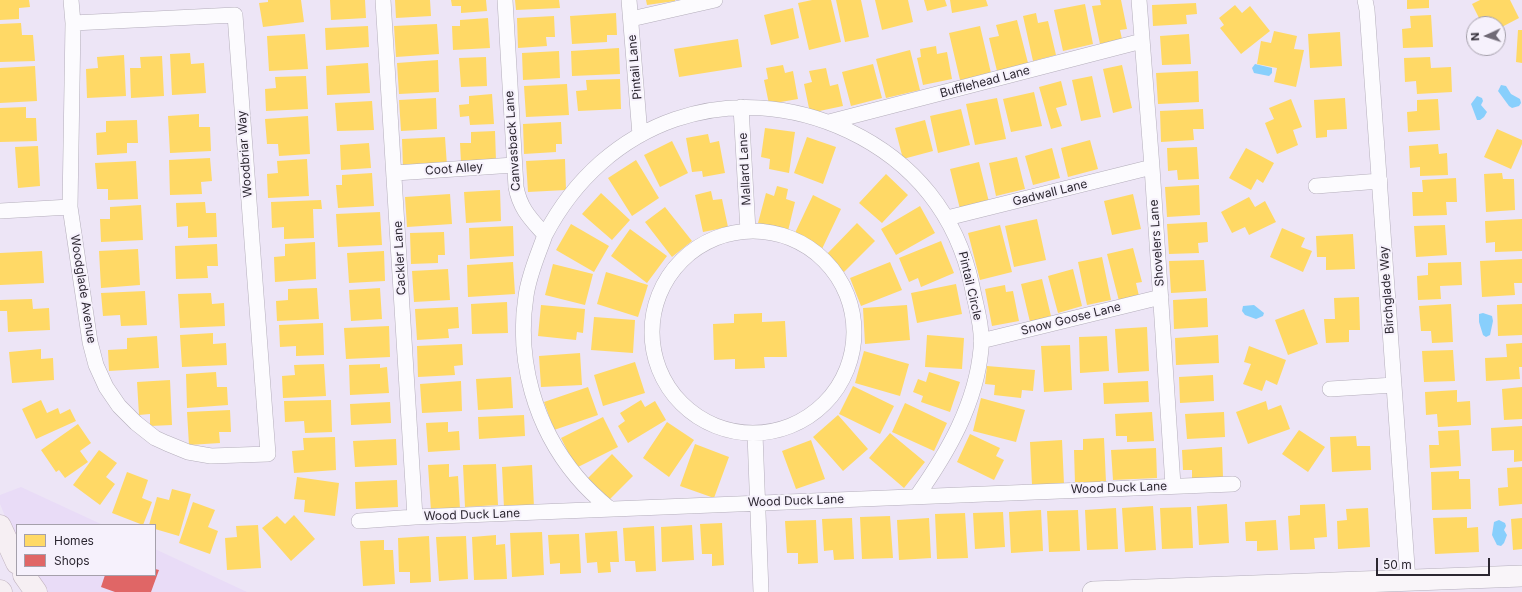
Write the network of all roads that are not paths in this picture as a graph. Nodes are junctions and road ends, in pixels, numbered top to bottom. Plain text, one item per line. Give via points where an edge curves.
1 (71, 0) edge
2 (383, 0) edge
3 (504, 0) edge
4 (629, 0) edge
5 (715, 0) edge
6 (1139, 0) edge
7 (1365, 0) edge
8 (631, 19) junction
9 (72, 23) junction
10 (1142, 41) junction
11 (741, 107) junction
12 (829, 122) junction
13 (640, 134) junction
14 (514, 165) junction
15 (1152, 167) junction
16 (395, 174) junction
17 (1380, 181) junction
18 (1316, 186) dead end
19 (70, 207) junction
20 (0, 211) edge
21 (947, 218) junction
22 (748, 230) junction
23 (545, 235) junction
24 (1161, 297) junction
25 (981, 341) junction
26 (1394, 385) junction
27 (1330, 389) dead end
28 (755, 434) junction
29 (268, 454) joint
30 (1233, 484) dead end
31 (1173, 486) junction
32 (917, 496) junction
33 (758, 502) junction
34 (610, 509) junction
35 (415, 517) junction
36 (359, 521) dead end
37 (0, 526) edge
38 (16, 561) edge
39 (25, 576) edge
40 (1522, 576) edge
41 (1408, 580) junction
42 (36, 592) edge
43 (761, 592) edge
44 (1093, 592) edge

1 - 9 street, Woodglade Avenue
2 - 16 street, Cackler Lane
3 - 14 street, Canvasback Lane
4 - 8 street, Pintail Lane
5 - 8 street
6 - 10 street, Shovelers Lane
7 - 17 street, Birchglade Way
8 - 13 street, Pintail Lane
9 - 19 street, Woodglade Avenue
9 - 29 street, Woodbriar Way via 235,15
10 - 12 street, Bufflehead Lane
10 - 15 street, Shovelers Lane
11 - 12 street, Pintail Circle via 796,112
11 - 13 street, Pintail Circle via 691,114
11 - 22 street, Mallard Lane
12 - 21 street, Pintail Circle via 862,137 887,153 930,193
13 - 23 street, Pintail Circle via 614,151 590,172 569,195
14 - 16 street, Coot Alley
14 - 23 street, Canvasback Lane via 518,198 524,211
15 - 21 street, Gadwall Lane
15 - 24 street, Shovelers Lane
16 - 35 street, Cackler Lane
17 - 18 street
17 - 26 street, Birchglade Way
19 - 20 street
19 - 29 street, Woodglade Avenue via 90,342 106,386 119,406 155,438 188,452 223,457
21 - 25 street, Pintail Circle via 968,268
22 - 28 street via 712,240 696,249 670,274 654,308 652,345 664,381 687,410 718,428 736,433
22 - 28 street via 785,236 818,255 831,268 841,284 853,319 850,357 844,375 823,406 792,426 774,432
23 - 34 street via 526,293 524,350 529,381 538,411 561,456 577,478
24 - 25 street, Snow Goose Lane
24 - 31 street, Shovelers Lane
25 - 32 street, Pintail Circle via 977,374 962,422
26 - 27 street
26 - 41 street, Birchglade Way
28 - 33 street
30 - 31 street, Wood Duck Lane
31 - 32 street, Wood Duck Lane
32 - 33 street, Wood Duck Lane
33 - 34 street, Wood Duck Lane
33 - 43 street
34 - 35 street, Wood Duck Lane
35 - 36 street, Wood Duck Lane
37 - 38 main road
39 - 42 main road
40 - 41 street
41 - 44 street

